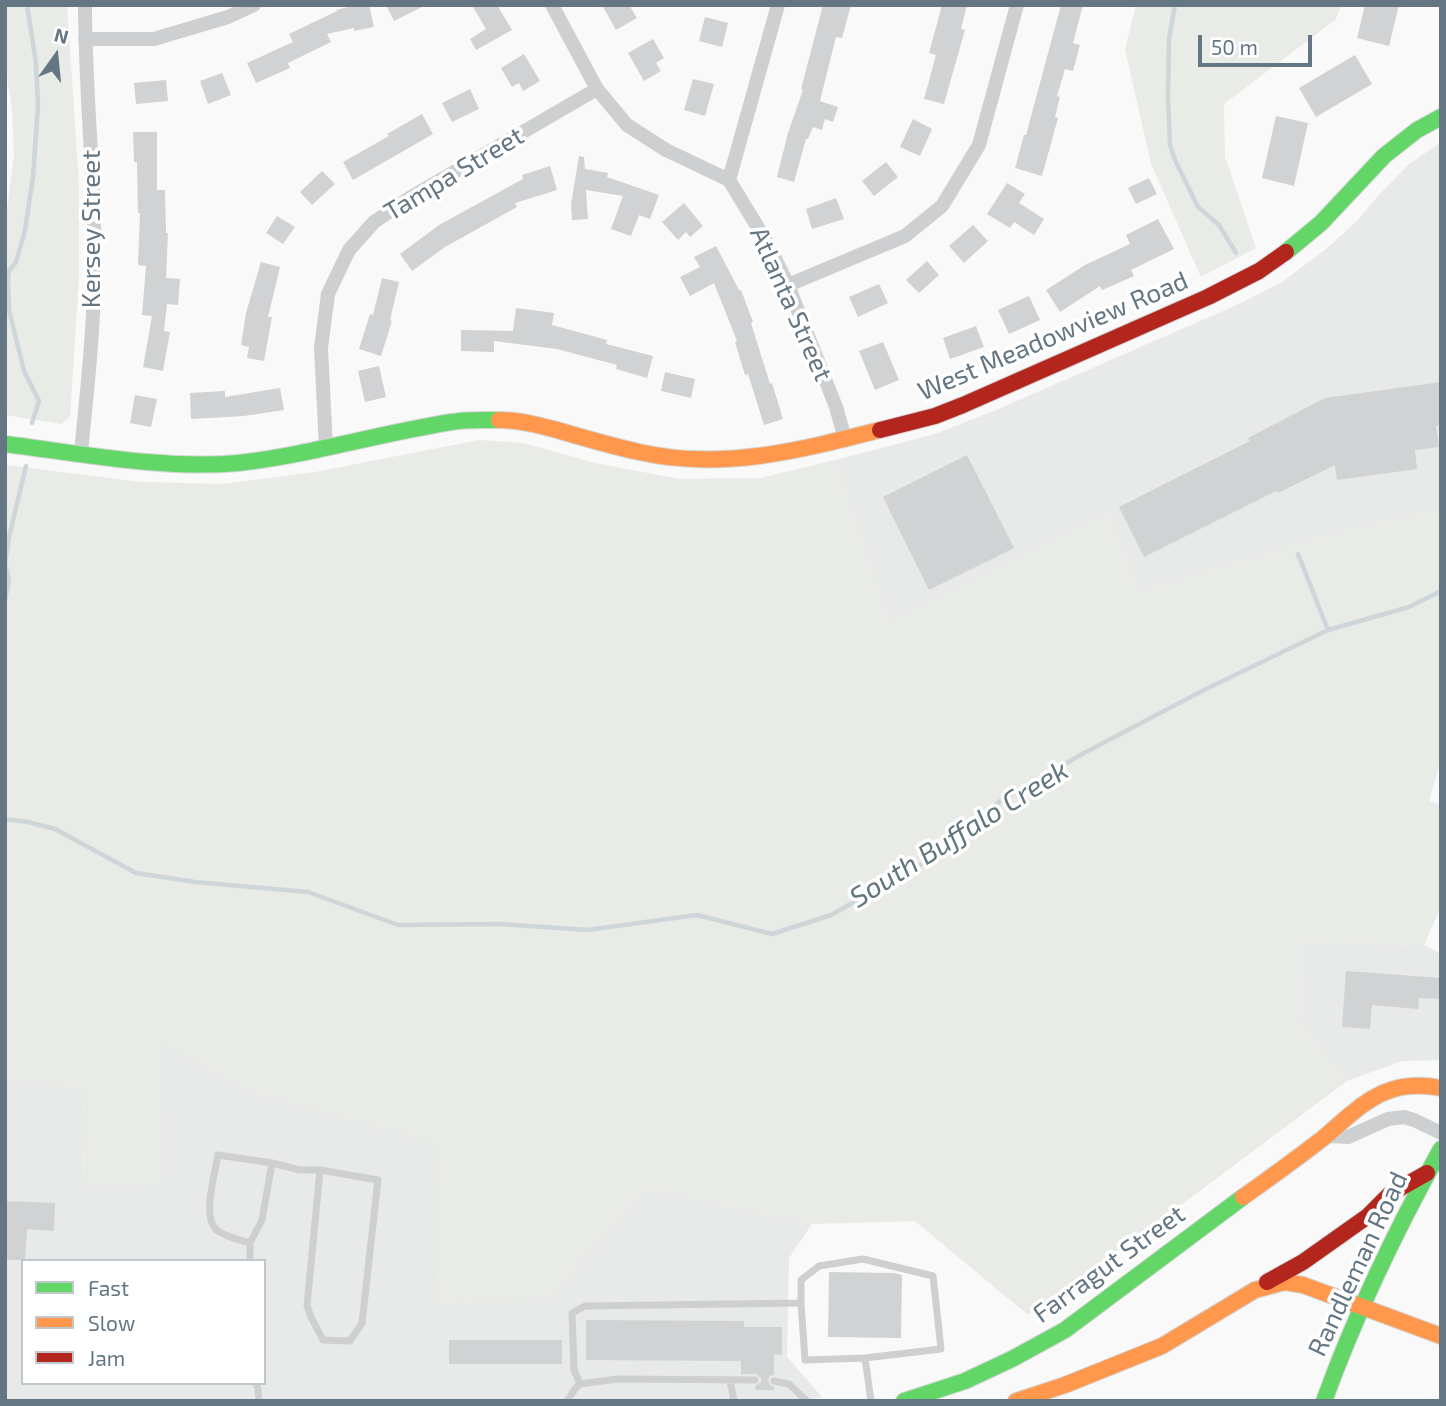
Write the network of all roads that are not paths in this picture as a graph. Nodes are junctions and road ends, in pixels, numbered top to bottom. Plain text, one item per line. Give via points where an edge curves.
1 (85, 5) edge
2 (254, 5) edge
3 (552, 5) edge
4 (778, 5) edge
5 (1017, 5) edge
6 (85, 39) junction
7 (597, 89) junction
8 (1441, 117) edge
9 (729, 180) junction
10 (788, 285) junction
11 (845, 439) junction
12 (5, 444) edge
13 (326, 448) junction
14 (81, 453) junction
15 (1441, 1088) edge
16 (1441, 1133) edge
17 (1326, 1136) junction
18 (1441, 1149) edge
19 (272, 1163) junction
20 (320, 1170) junction
21 (1427, 1173) junction
22 (250, 1243) junction
23 (250, 1259) edge
24 (1255, 1290) junction
25 (802, 1303) junction
26 (1363, 1306) junction
27 (1441, 1336) edge
28 (865, 1358) junction
29 (755, 1380) dead end
30 (730, 1381) junction
31 (774, 1381) dead end
32 (580, 1384) junction
33 (568, 1401) edge
34 (734, 1401) edge
35 (807, 1401) edge
36 (871, 1401) edge
37 (904, 1401) edge
38 (1016, 1401) edge
39 (1324, 1401) edge

1 - 6 street, Kersey Street
2 - 6 street via 154,38
3 - 7 street
4 - 9 street
5 - 10 street via 979,145 942,206 905,236
6 - 14 street, Kersey Street via 94,289
7 - 9 street via 626,125
7 - 13 street, Tampa Street via 411,197 374,222 349,250 328,294 321,348
8 - 11 main road, West Meadowview Road via 1384,156 1321,223 1259,271 976,400 935,416
9 - 10 street, Atlanta Street
10 - 11 street, Atlanta Street
11 - 13 main road, West Meadowview Road via 780,454 690,459 642,453 537,425 480,420 454,421
12 - 14 main road, West Meadowview Road
13 - 14 main road, West Meadowview Road via 237,463 187,464
15 - 17 main road, Farragut Street via 1412,1083 1381,1092
16 - 17 street, Farragut Street via 1404,1117 1348,1137
17 - 37 main road, Farragut Street via 1065,1330 965,1381
18 - 21 main road, Randleman Road
19 - 20 lane
19 - 22 lane via 262,1220
19 - 22 lane via 218,1156 209,1213 212,1225
20 - 20 lane via 307,1306 323,1340 350,1341 362,1323 379,1180
21 - 24 main road via 1390,1194 1368,1216 1303,1262
21 - 26 main road, Randleman Road
22 - 23 lane
24 - 26 main road via 1285,1282
24 - 38 main road via 1163,1346
25 - 28 lane via 805,1360
25 - 28 lane via 801,1280 819,1266 863,1259 933,1276 941,1349
25 - 32 lane via 585,1306 572,1314 574,1370
26 - 27 main road
26 - 39 main road, Randleman Road
28 - 36 lane
29 - 30 lane
30 - 32 lane via 617,1379
30 - 34 lane
31 - 35 lane via 789,1384
32 - 33 lane

